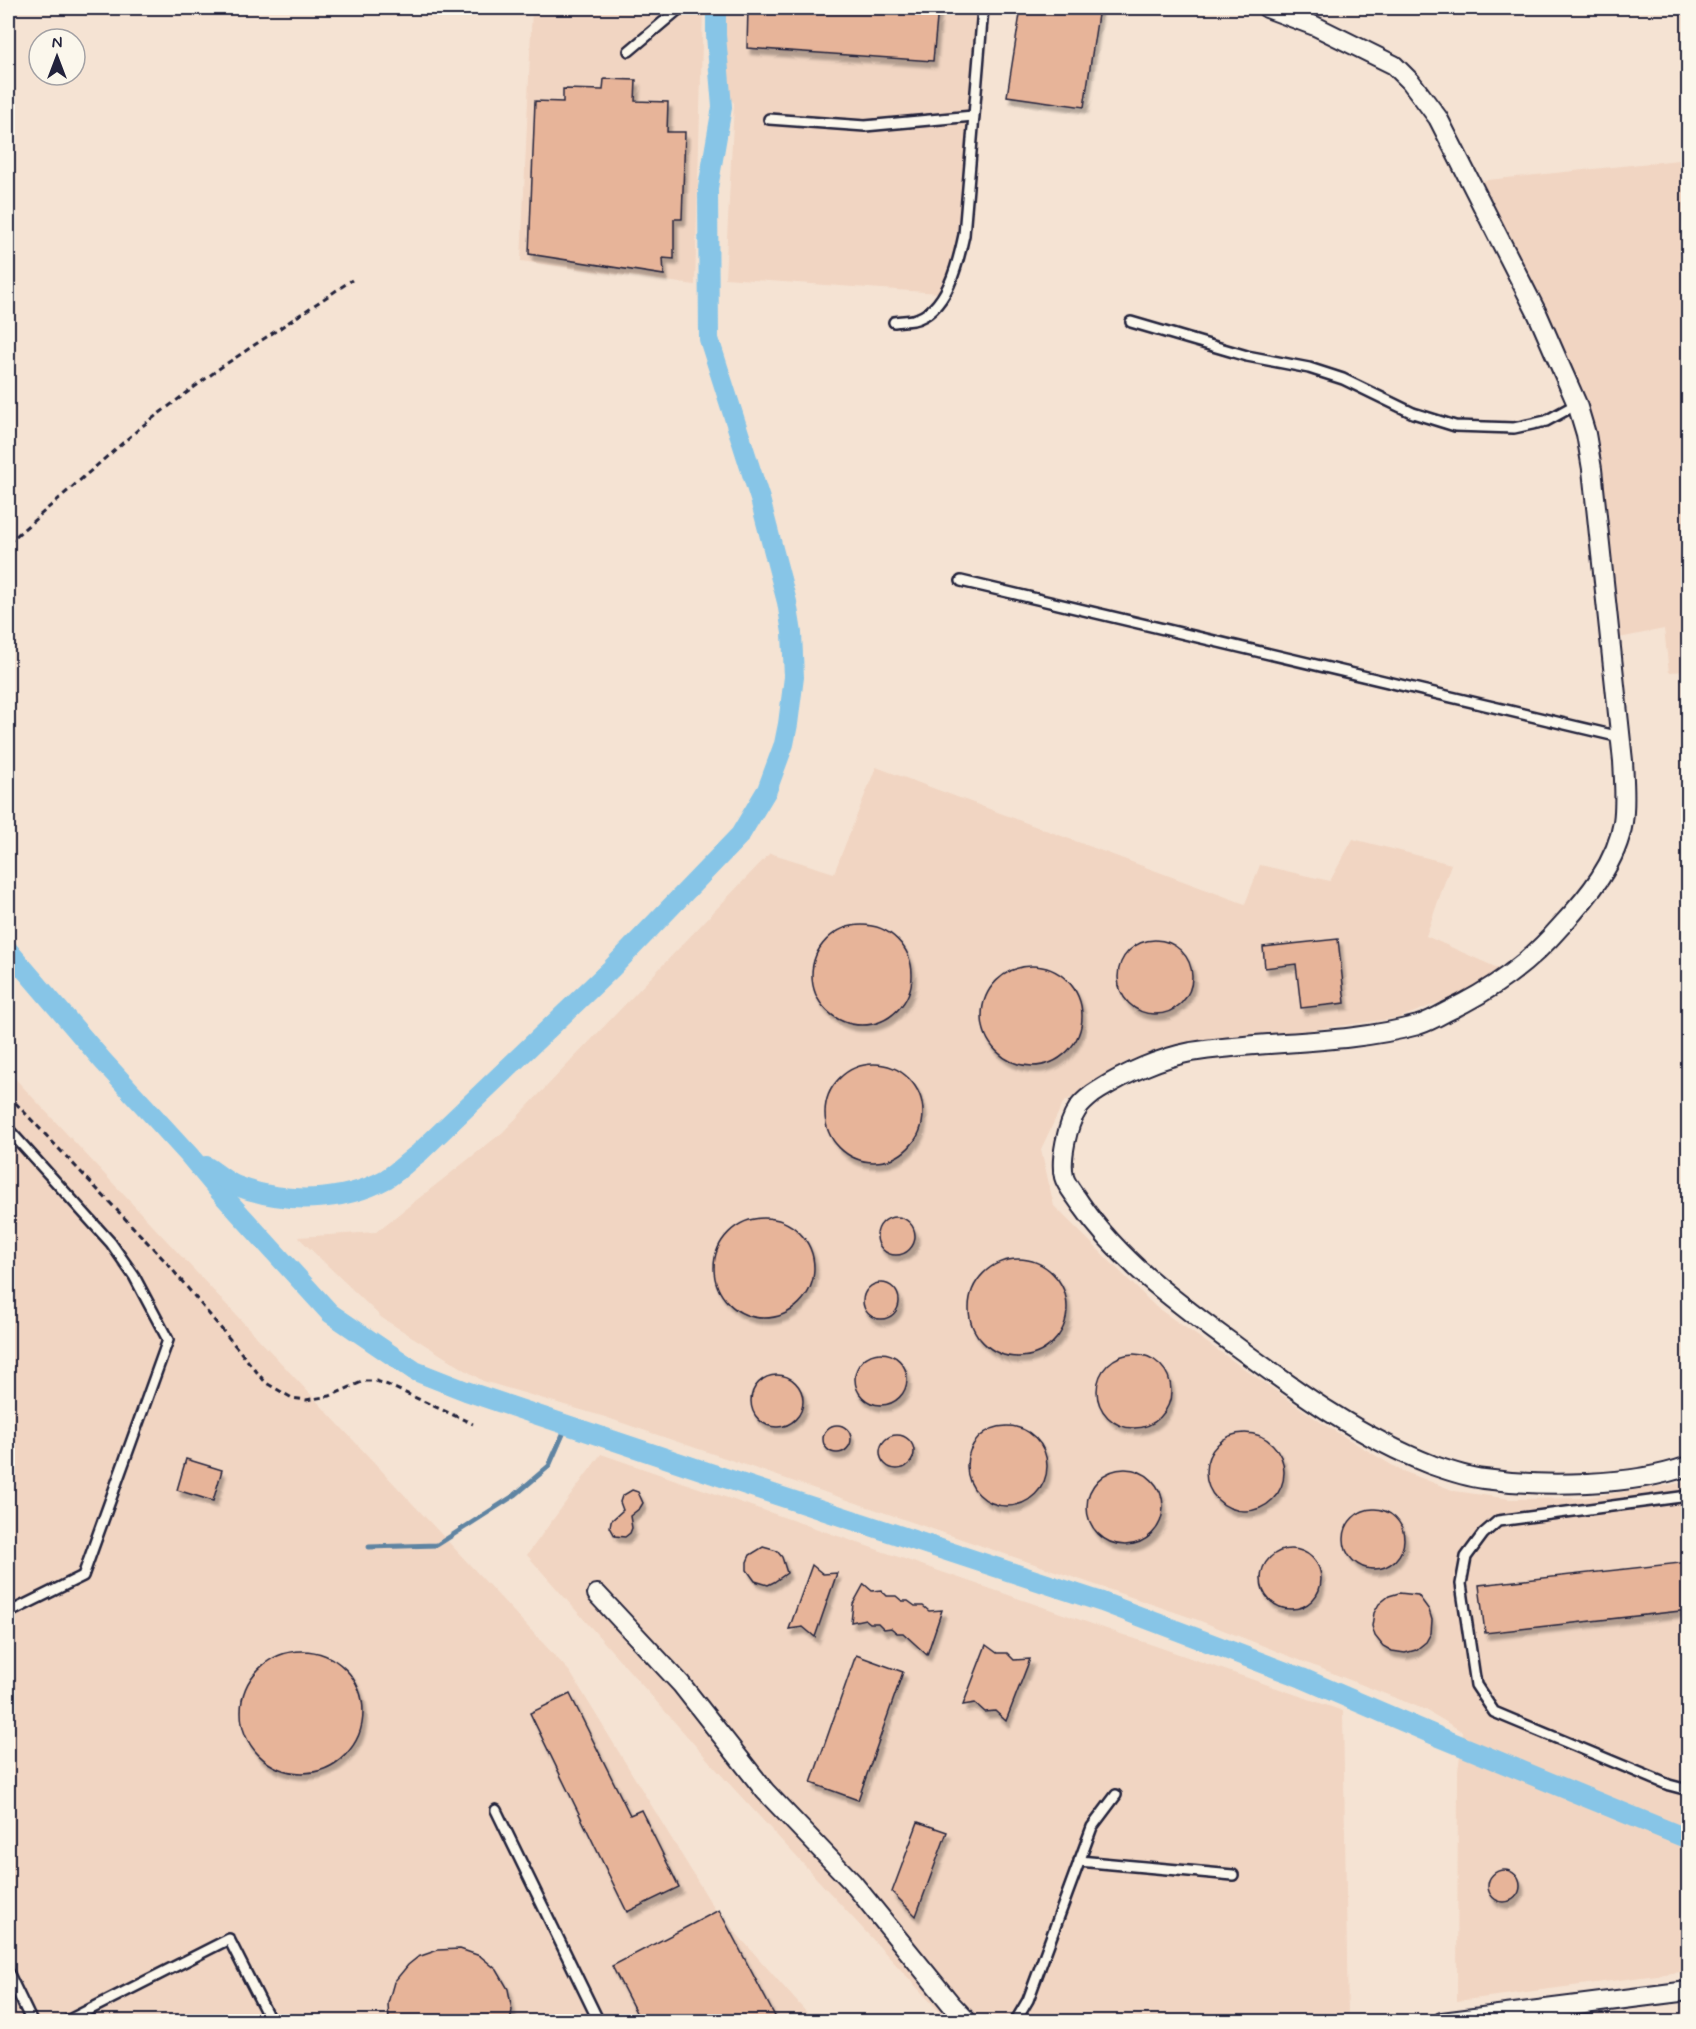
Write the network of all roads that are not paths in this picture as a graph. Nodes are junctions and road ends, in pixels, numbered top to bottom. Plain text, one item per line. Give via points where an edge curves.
1 (680, 8) edge
2 (983, 8) edge
3 (1267, 8) edge
4 (629, 51) dead end
5 (973, 116) junction
6 (769, 119) dead end
7 (894, 322) dead end
8 (1131, 322) dead end
9 (1577, 404) junction
10 (961, 581) dead end
11 (1620, 737) junction
12 (8, 1129) edge
13 (1689, 1466) edge
14 (1689, 1496) edge
15 (597, 1594) dead end
16 (8, 1613) edge
17 (1689, 1790) edge
18 (1116, 1795) dead end
19 (496, 1810) dead end
20 (1079, 1861) junction
21 (1233, 1875) dead end
22 (8, 1972) edge
23 (1689, 1991) edge
24 (32, 2022) edge
25 (65, 2022) edge
26 (271, 2022) edge
27 (599, 2022) edge
28 (968, 2022) edge
29 (1015, 2022) edge
30 (1442, 2022) edge

1 - 4 lane
2 - 5 lane
3 - 9 street via 1362,48 1394,65 1411,82 1438,117 1538,315
5 - 6 lane via 865,126
5 - 7 lane via 964,235 949,287 933,309 915,320
8 - 9 lane via 1247,356 1309,368 1343,379 1413,413 1455,426 1514,428 1546,421
9 - 11 street via 1592,469
10 - 11 lane
11 - 13 street via 1625,803 1618,843 1610,860 1582,903 1544,945 1505,979 1422,1024 1362,1037 1188,1053 1141,1068 1097,1091 1077,1110 1065,1142 1064,1179 1097,1228 1133,1266 1277,1377 1340,1419 1404,1454 1482,1479 1529,1483 1632,1479
12 - 16 lane via 111,1243 135,1276 168,1340 83,1576
14 - 17 lane via 1498,1521 1466,1557 1461,1584 1476,1685 1494,1712
15 - 28 street via 681,1684 765,1791 852,1882
18 - 20 lane via 1092,1827
19 - 27 lane
20 - 21 lane
20 - 29 lane via 1028,2000
22 - 24 lane
23 - 30 street
25 - 26 lane via 229,1939

